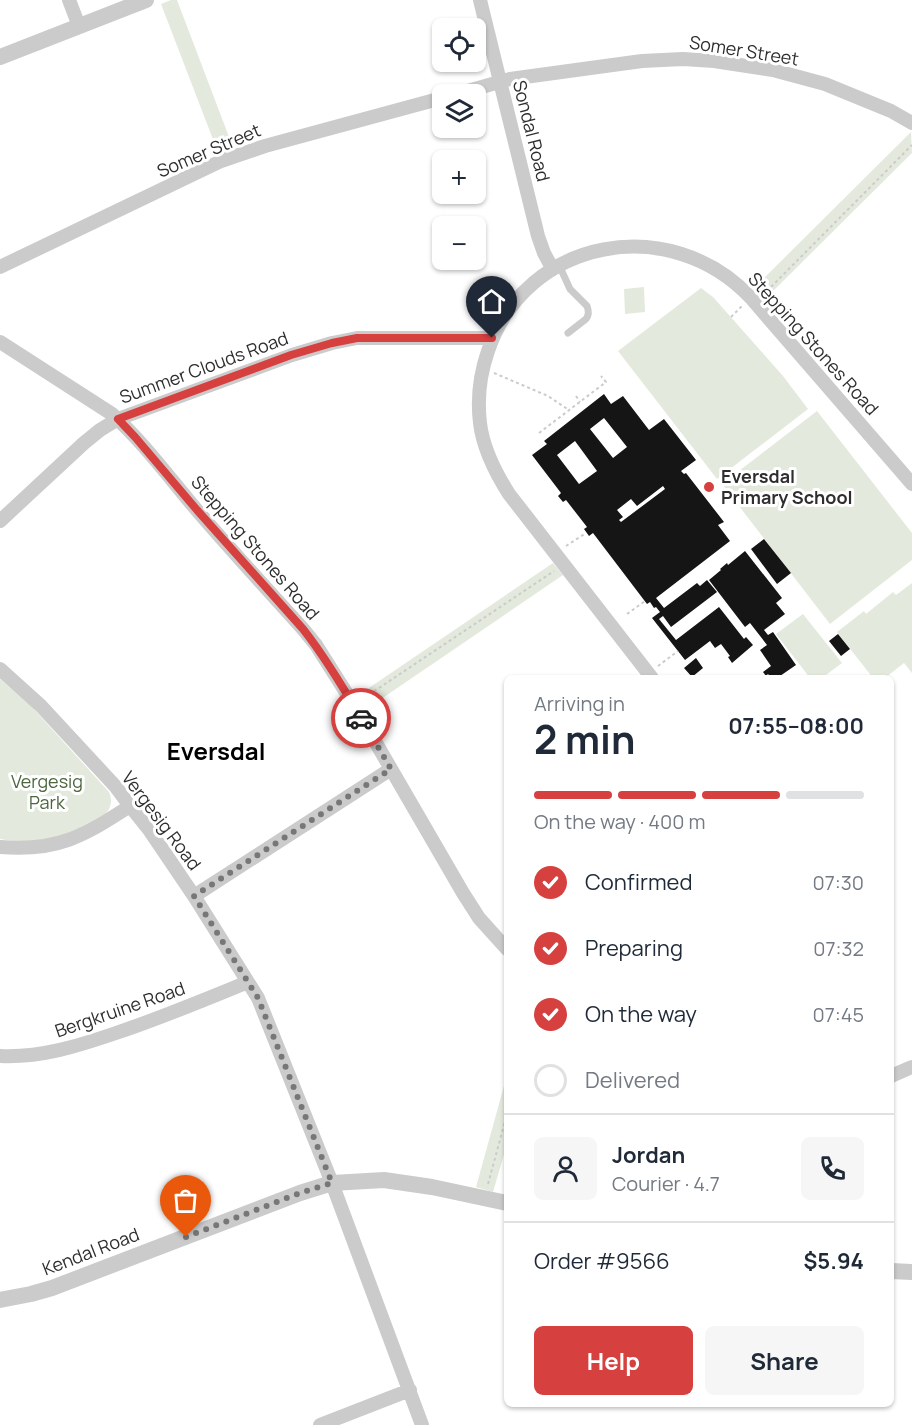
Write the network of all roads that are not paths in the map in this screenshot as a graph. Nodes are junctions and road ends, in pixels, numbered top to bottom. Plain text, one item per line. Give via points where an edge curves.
1 (69, 0) edge
2 (146, 0) edge
3 (480, 0) edge
4 (79, 26) junction
5 (0, 57) edge
6 (500, 82) junction
7 (486, 86) edge
8 (432, 102) edge
9 (912, 123) edge
10 (556, 266) junction
11 (0, 267) edge
12 (568, 333) dead end
13 (492, 338) junction
14 (0, 342) edge
15 (118, 419) junction
16 (912, 484) edge
17 (0, 521) edge
18 (0, 669) edge
19 (649, 675) edge
20 (391, 769) junction
21 (130, 806) junction
22 (0, 847) edge
23 (194, 896) junction
24 (504, 946) edge
25 (248, 982) junction
26 (0, 1056) edge
27 (912, 1066) edge
28 (894, 1075) edge
29 (332, 1183) junction
30 (504, 1202) edge
31 (894, 1271) edge
32 (912, 1272) edge
33 (0, 1300) edge
34 (410, 1390) junction
35 (320, 1425) edge
36 (422, 1425) edge

1 - 4 street
2 - 4 street
3 - 6 street, Sondal Road
4 - 5 street
6 - 7 street, Somer Street
6 - 9 street, Somer Street via 642,61 714,61 773,70 825,84
6 - 10 street, Sondal Road via 538,236 544,253
8 - 11 street, Somer Street via 221,161
10 - 12 lane via 588,310 588,317
10 - 13 street, Stepping Stones Road via 528,288
10 - 16 street, Stepping Stones Road via 588,253 633,246 662,248 708,264 745,292
13 - 15 street, Summer Clouds Road via 357,338 332,343
13 - 19 street, Stepping Stones Road via 479,399 486,450 497,475
14 - 15 street, Stepping Stones Road
15 - 17 street, Summer Clouds Road via 100,429
15 - 20 street, Stepping Stones Road via 303,629
18 - 21 street, Vergesig Road via 41,706
20 - 23 street
20 - 24 street, Stepping Stones Road via 463,893
21 - 22 street via 73,840 27,848
21 - 23 street, Vergesig Road
23 - 25 street, Vergesig Road
25 - 26 street, Bergkruine Road via 75,1047 42,1054
25 - 29 street, Vergesig Road via 266,1016
27 - 28 street
29 - 30 street, Kendal Road via 406,1182
29 - 33 street, Kendal Road via 52,1288
29 - 34 street, Vergesig Road
31 - 32 street
34 - 35 street
34 - 36 street, Vergesig Road

